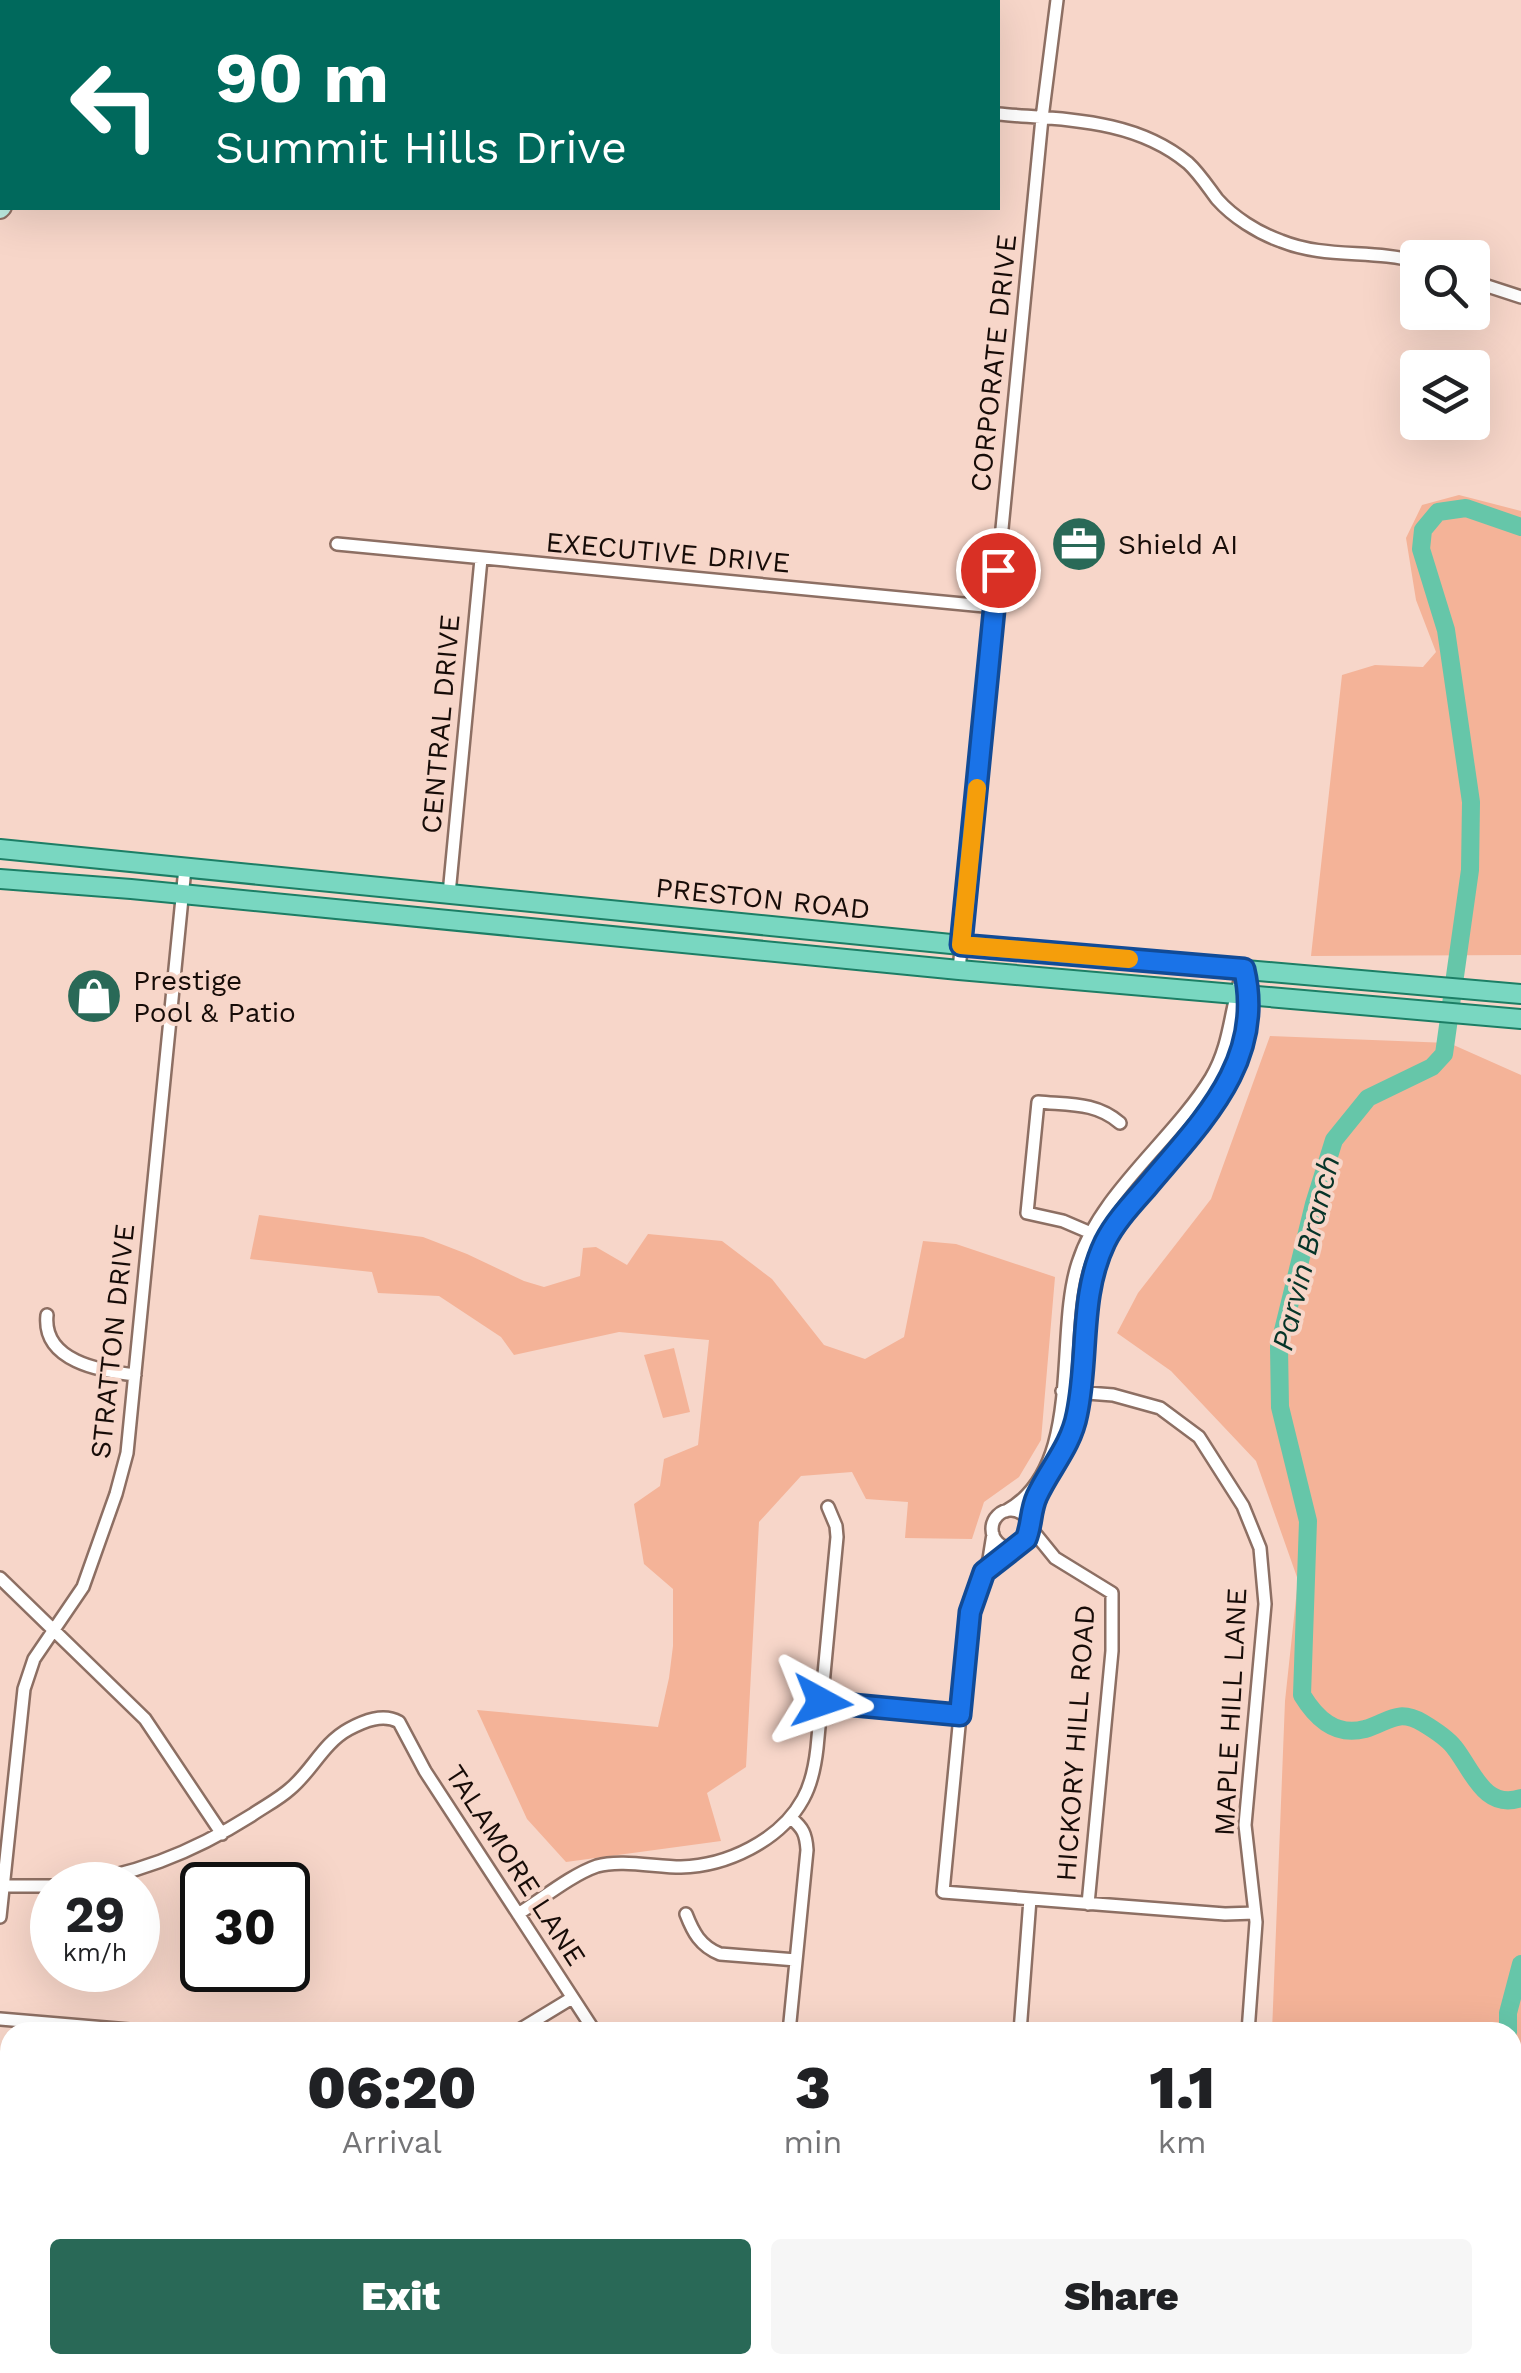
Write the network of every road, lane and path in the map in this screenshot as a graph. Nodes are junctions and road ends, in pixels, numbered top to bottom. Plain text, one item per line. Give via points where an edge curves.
1 (1057, 0) edge
2 (1000, 114) edge
3 (1042, 118) junction
4 (1400, 258) edge
5 (1490, 287) edge
6 (1521, 297) edge
7 (337, 544) dead end
8 (481, 559) junction
9 (995, 608) junction
10 (0, 850) edge
11 (186, 868) junction
12 (0, 879) edge
13 (183, 894) junction
14 (449, 894) junction
15 (626, 912) junction
16 (431, 918) junction
17 (624, 937) junction
18 (961, 945) junction
19 (1244, 969) junction
20 (959, 970) junction
21 (1242, 993) junction
22 (1521, 994) edge
23 (1521, 1019) edge
24 (1120, 1123) dead end
25 (1091, 1232) junction
26 (1106, 1240) junction
27 (47, 1315) dead end
28 (135, 1375) junction
29 (1062, 1391) junction
30 (1080, 1392) junction
31 (828, 1507) dead end
32 (1006, 1511) junction
33 (1028, 1524) junction
34 (993, 1534) junction
35 (1015, 1548) junction
36 (1055, 1558) junction
37 (986, 1569) junction
38 (0, 1578) edge
39 (54, 1632) junction
40 (822, 1702) junction
41 (960, 1715) junction
42 (791, 1818) junction
43 (222, 1834) junction
44 (158, 1862) edge
45 (2, 1886) edge
46 (30, 1886) edge
47 (1030, 1899) junction
48 (1088, 1904) junction
49 (518, 1914) junction
50 (686, 1914) dead end
51 (1256, 1914) junction
52 (0, 1917) edge
53 (796, 1960) junction
54 (572, 1998) junction
55 (0, 2020) edge
56 (26, 2022) edge
57 (532, 2022) edge
58 (588, 2022) edge
59 (790, 2022) edge
60 (1021, 2022) edge
61 (1249, 2022) edge

1 - 3 street, CORPORATE DRIVE
2 - 3 street
3 - 4 street via 1141,134 1190,164 1244,221 1284,243
3 - 9 street, CORPORATE DRIVE
5 - 6 street
7 - 8 street, EXECUTIVE DRIVE
8 - 9 street, EXECUTIVE DRIVE
8 - 14 street, CENTRAL DRIVE
9 - 18 street, CORPORATE DRIVE
10 - 11 main road, PRESTON ROAD
11 - 13 street, STRATTON DRIVE
11 - 14 main road, PRESTON ROAD
12 - 13 main road, PRESTON ROAD
13 - 16 main road, PRESTON ROAD
13 - 28 street, STRATTON DRIVE
14 - 15 main road, PRESTON ROAD
14 - 16 main road
15 - 17 main road
15 - 18 main road, PRESTON ROAD
16 - 17 main road, PRESTON ROAD
17 - 20 main road, PRESTON ROAD
18 - 19 main road, PRESTON ROAD
18 - 20 street, CORPORATE DRIVE
19 - 21 street
19 - 22 main road, PRESTON ROAD
20 - 21 main road, PRESTON ROAD
21 - 23 main road, PRESTON ROAD
21 - 25 street via 1198,1098
21 - 26 street via 1242,1053 1226,1088
24 - 25 street via 1093,1108 1038,1102 1027,1213
25 - 26 street
25 - 29 street via 1071,1296
26 - 30 street via 1090,1288
27 - 28 street via 51,1342 66,1355
28 - 39 street, STRATTON DRIVE via 121,1480 83,1587
29 - 30 street, MAPLE HILL LANE
29 - 32 street via 1045,1468 1025,1498
30 - 33 street via 1073,1431
30 - 51 street, MAPLE HILL LANE via 1160,1408 1199,1437 1243,1506 1260,1548 1266,1604 1245,1824
31 - 40 street via 836,1536
32 - 33 street via 1019,1512
32 - 34 street via 994,1520
33 - 35 street via 1026,1539
33 - 36 street, HICKORY HILL ROAD
34 - 35 street via 1001,1546
34 - 37 street
35 - 36 street, HICKORY HILL ROAD
35 - 37 street
36 - 48 street, HICKORY HILL ROAD via 1112,1593
37 - 41 street via 970,1612
38 - 39 street
39 - 43 street via 149,1724
39 - 45 street, STRATTON DRIVE via 34,1659 24,1689
40 - 41 street
40 - 42 street via 814,1772
41 - 47 street via 943,1892
42 - 49 street via 746,1850 710,1864 600,1865
42 - 53 street via 802,1828 807,1850
43 - 44 street
43 - 49 street, TALAMORE LANE via 286,1793 346,1731 391,1718
45 - 46 street
45 - 52 street, STRATTON DRIVE
47 - 48 street
47 - 60 street
48 - 51 street
49 - 54 street, TALAMORE LANE
50 - 53 street via 710,1950
51 - 61 street, MAPLE HILL LANE
53 - 59 street
54 - 57 street
54 - 58 street, TALAMORE LANE
55 - 56 street

